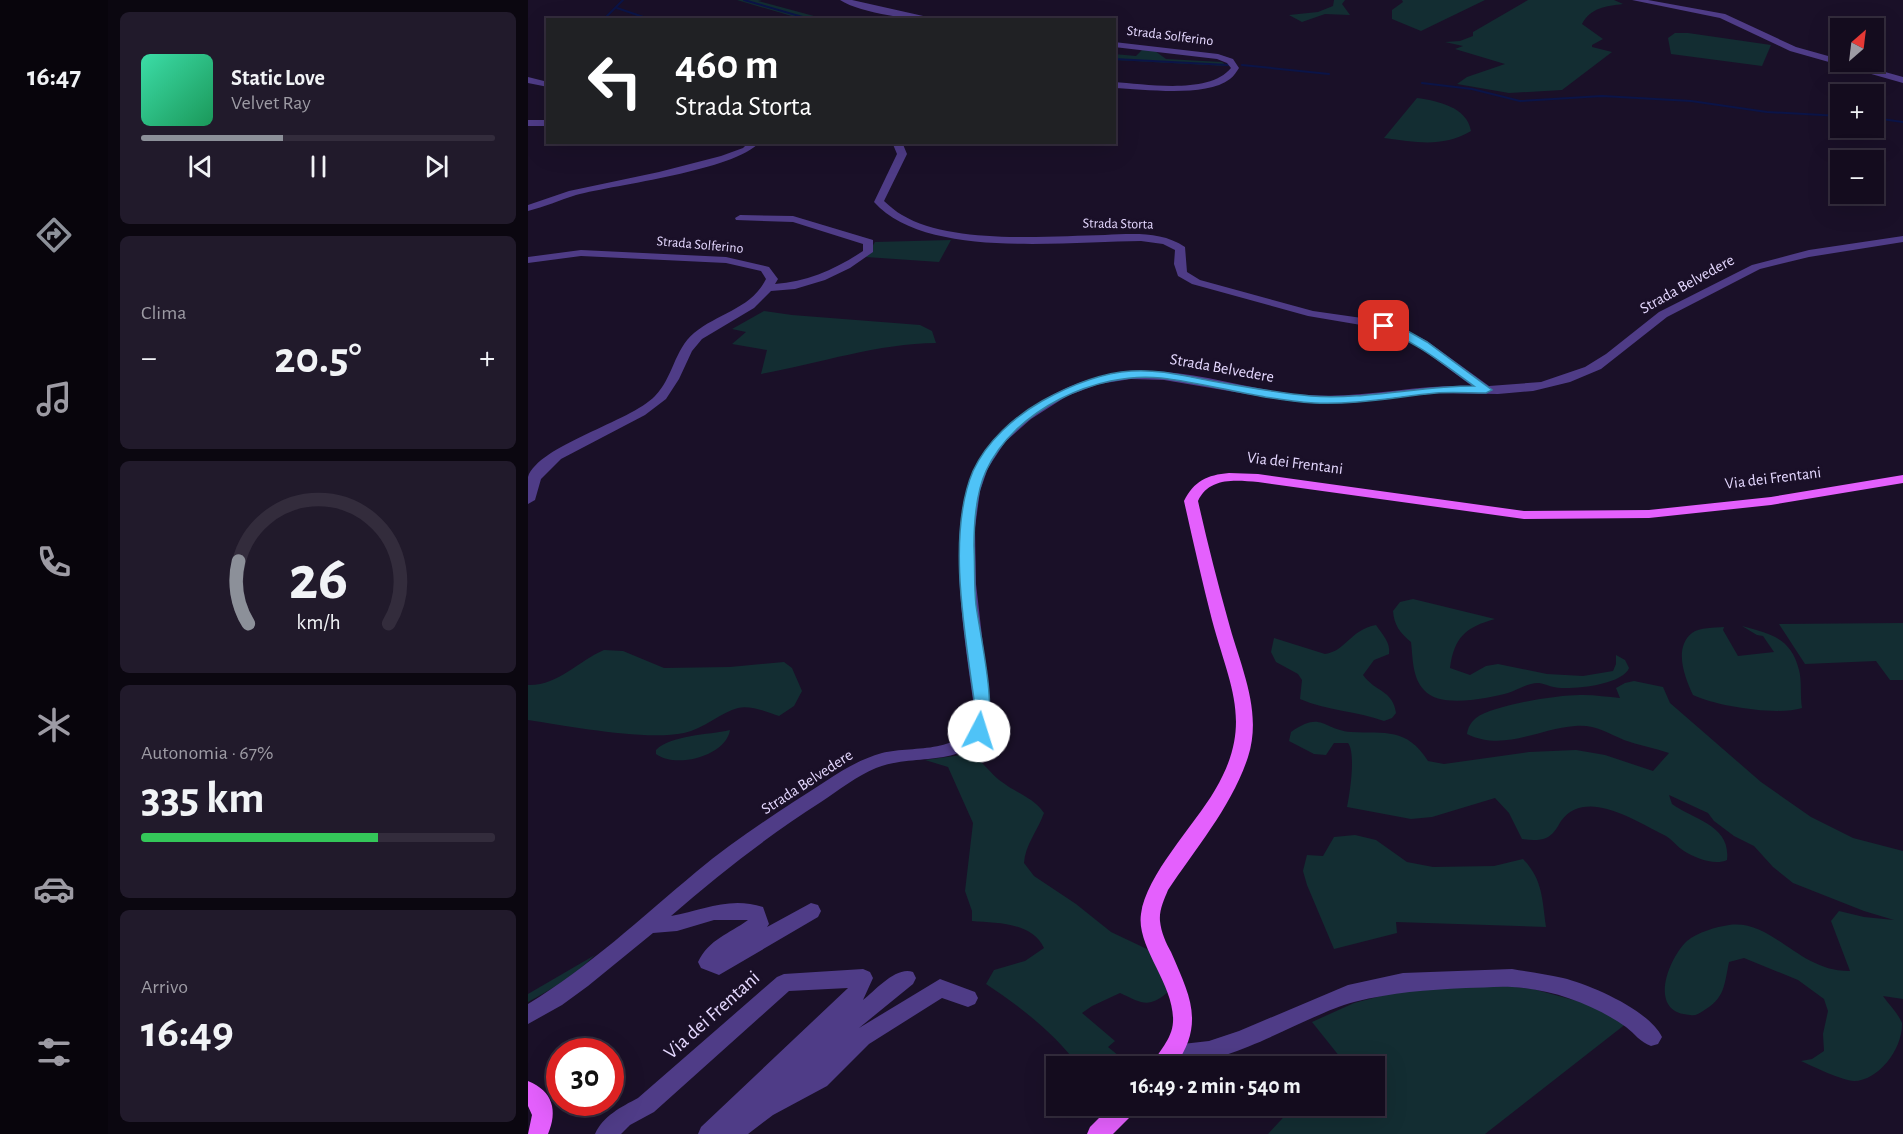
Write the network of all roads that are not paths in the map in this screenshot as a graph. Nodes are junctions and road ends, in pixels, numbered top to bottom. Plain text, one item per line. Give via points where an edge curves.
1 (844, 0) edge
2 (1636, 0) edge
3 (926, 18) edge
4 (1116, 44) edge
5 (528, 80) edge
6 (1903, 80) edge
7 (546, 85) edge
8 (1116, 85) edge
9 (546, 86) edge
10 (528, 88) edge
11 (528, 123) edge
12 (546, 123) edge
13 (754, 144) edge
14 (898, 144) edge
15 (528, 208) edge
16 (740, 218) dead end
17 (1903, 239) edge
18 (528, 260) edge
19 (769, 288) junction
20 (1486, 390) junction
21 (1903, 479) edge
22 (528, 500) edge
23 (812, 911) dead end
24 (648, 924) junction
25 (906, 978) dead end
26 (968, 998) dead end
27 (528, 1015) edge
28 (1651, 1037) dead end
29 (1170, 1056) edge
30 (1184, 1056) edge
31 (528, 1091) edge
32 (765, 1108) junction
33 (1116, 1116) edge
34 (537, 1134) edge
35 (606, 1134) edge
36 (709, 1134) edge
37 (731, 1134) edge
38 (1098, 1134) edge

1 - 3 street
2 - 6 street via 1722,16 1793,49
4 - 8 street, Strada Solferino via 1218,57 1230,61 1235,68 1226,79 1199,87
5 - 7 street
9 - 10 street
11 - 12 street
13 - 15 street via 724,158 573,193
14 - 20 street, Strada Storta via 902,154 879,202 888,212 907,220 931,230 977,239 1164,241 1181,249 1182,274 1196,282 1312,314 1402,333
16 - 19 street via 793,219 869,243 868,252 853,263 791,288
17 - 20 street, Strada Belvedere via 1756,267 1676,307 1605,360 1572,378 1515,390
18 - 19 street, Strada Solferino via 580,253 726,260 765,269 772,279
19 - 22 street via 751,306 690,342 672,385 656,402 548,463 533,480
20 - 24 street, Strada Belvedere via 1313,399 1137,374 1082,386 1042,405 993,448 973,490 968,583 983,714 979,731 959,747 906,754 861,767 736,851
21 - 29 main road, Via dei Frentani via 1782,500 1649,514 1524,515 1258,478 1228,476 1202,484 1191,501 1223,633 1242,689 1245,735 1228,783 1152,904 1151,930 1179,997 1185,1024
23 - 24 street via 719,966 708,962 715,951 759,924 756,913 721,911 689,921
24 - 27 street, Strada Belvedere via 578,983
25 - 32 street via 843,1028
26 - 32 street via 940,988 862,1037 819,1079
28 - 30 street via 1634,1020 1564,987 1512,978 1403,982 1348,994 1243,1039
31 - 34 main road via 542,1104 545,1117
32 - 37 street
33 - 38 main road
35 - 36 street, Via dei Frentani via 622,1118 646,1105 784,983 863,978 855,995

